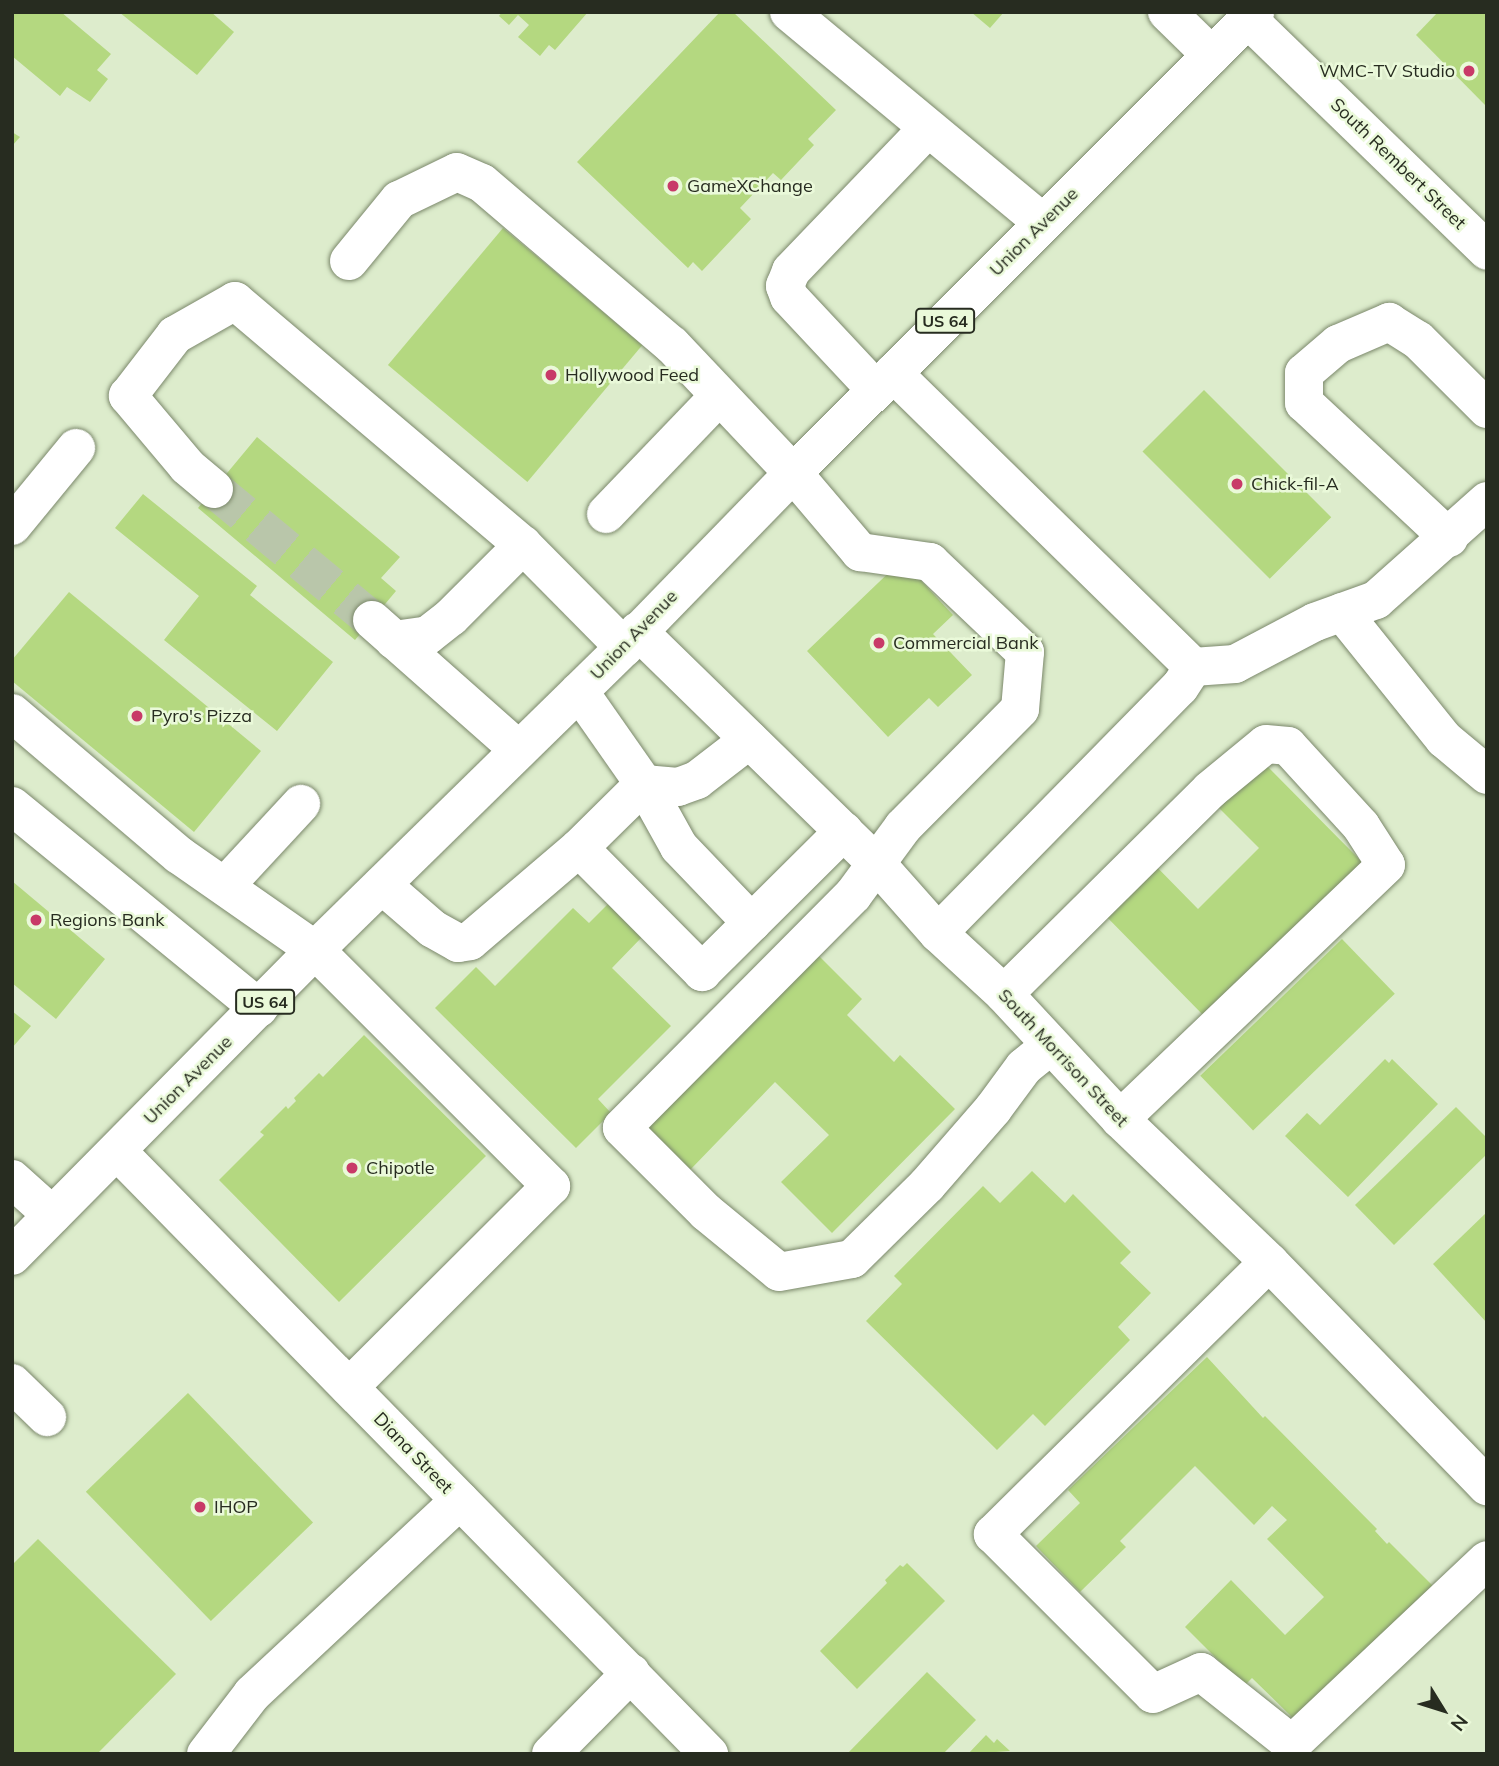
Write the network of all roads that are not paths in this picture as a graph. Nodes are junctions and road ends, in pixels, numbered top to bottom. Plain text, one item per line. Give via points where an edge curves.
1 (789, 12) edge
2 (1167, 12) edge
3 (1251, 15) edge
4 (1212, 55) junction
5 (928, 128) junction
6 (1043, 223) junction
7 (1487, 250) edge
8 (349, 261) dead end
9 (884, 382) junction
10 (719, 396) junction
11 (1487, 409) edge
12 (76, 449) dead end
13 (793, 473) junction
14 (214, 489) tunnel mouth
15 (1487, 501) edge
16 (606, 514) dead end
17 (12, 526) edge
18 (1449, 538) junction
19 (523, 545) junction
20 (1342, 612) junction
21 (631, 639) junction
22 (1194, 667) junction
23 (579, 691) junction
24 (12, 713) edge
25 (749, 740) junction
26 (519, 750) junction
27 (1487, 775) edge
28 (644, 784) junction
29 (301, 804) dead end
30 (12, 806) edge
31 (844, 831) junction
32 (579, 849) junction
33 (876, 863) junction
34 (382, 885) junction
35 (225, 886) junction
36 (752, 923) junction
37 (938, 933) junction
38 (315, 950) junction
39 (1004, 993) junction
40 (259, 1009) junction
41 (1050, 1046) junction
42 (1120, 1119) junction
43 (118, 1152) junction
44 (12, 1179) edge
45 (52, 1214) junction
46 (12, 1256) edge
47 (1269, 1262) junction
48 (12, 1383) edge
49 (349, 1387) junction
50 (47, 1417) dead end
51 (1487, 1486) edge
52 (460, 1500) junction
53 (1487, 1560) edge
54 (631, 1673) junction
55 (206, 1754) edge
56 (551, 1754) edge
57 (709, 1754) edge

1 - 5 street
2 - 4 street
3 - 4 street, Union Avenue / US 64
3 - 7 street, South Rembert Street
4 - 6 street, Union Avenue / US 64
5 - 6 street
5 - 9 street via 791,271 785,286 789,297
6 - 9 street, Union Avenue / US 64
8 - 10 street via 399,200 457,172 482,183 672,345
9 - 13 street, Union Avenue / US 64
9 - 22 street
10 - 13 street
10 - 16 street
11 - 18 street via 1419,340 1389,323 1338,344 1304,373 1304,403
12 - 17 street
13 - 21 street, Union Avenue / US 64
13 - 33 street via 860,552 930,562 1025,652 1020,709 903,827
14 - 19 street, South Morrison Street via 187,466 128,396 175,335 235,301
15 - 18 street
18 - 20 street via 1376,600
19 - 21 street, South Morrison Street
19 - 26 street via 428,635 383,630
20 - 22 street via 1234,664
20 - 27 street via 1444,739
21 - 23 street, Union Avenue / US 64
21 - 25 street, South Morrison Street
22 - 37 street via 1180,687
23 - 26 street, Union Avenue / US 64
23 - 28 street
24 - 35 street via 180,855
25 - 28 street via 697,780 678,787
25 - 31 street, South Morrison Street
26 - 34 street, Union Avenue / US 64
28 - 32 street
28 - 36 street via 679,847
29 - 35 street
30 - 40 street
31 - 33 street, South Morrison Street
31 - 36 street
32 - 34 street via 470,941 458,943 433,929
32 - 36 street via 702,972
33 - 37 street, South Morrison Street
33 - 41 street via 853,895 622,1128 706,1212 779,1272 852,1259 927,1185 1024,1068
34 - 38 street, Union Avenue / US 64
35 - 38 street
37 - 39 street, South Morrison Street
38 - 40 street, Union Avenue / US 64
38 - 49 street via 551,1186
39 - 41 street, South Morrison Street
39 - 42 street via 1210,790 1266,744 1288,746 1361,826 1386,865
40 - 43 street, Union Avenue / US 64
41 - 42 street, South Morrison Street
42 - 47 street, South Morrison Street
43 - 45 street, Union Avenue / US 64
43 - 49 street, Diana Street
44 - 45 street
45 - 46 street, Union Avenue / US 64
47 - 51 street, South Morrison Street
47 - 53 street via 993,1534 1153,1694 1201,1672 1292,1744
48 - 50 street
49 - 52 street, Diana Street
52 - 54 street, Diana Street
52 - 55 street via 252,1693
54 - 56 street
54 - 57 street, Diana Street

